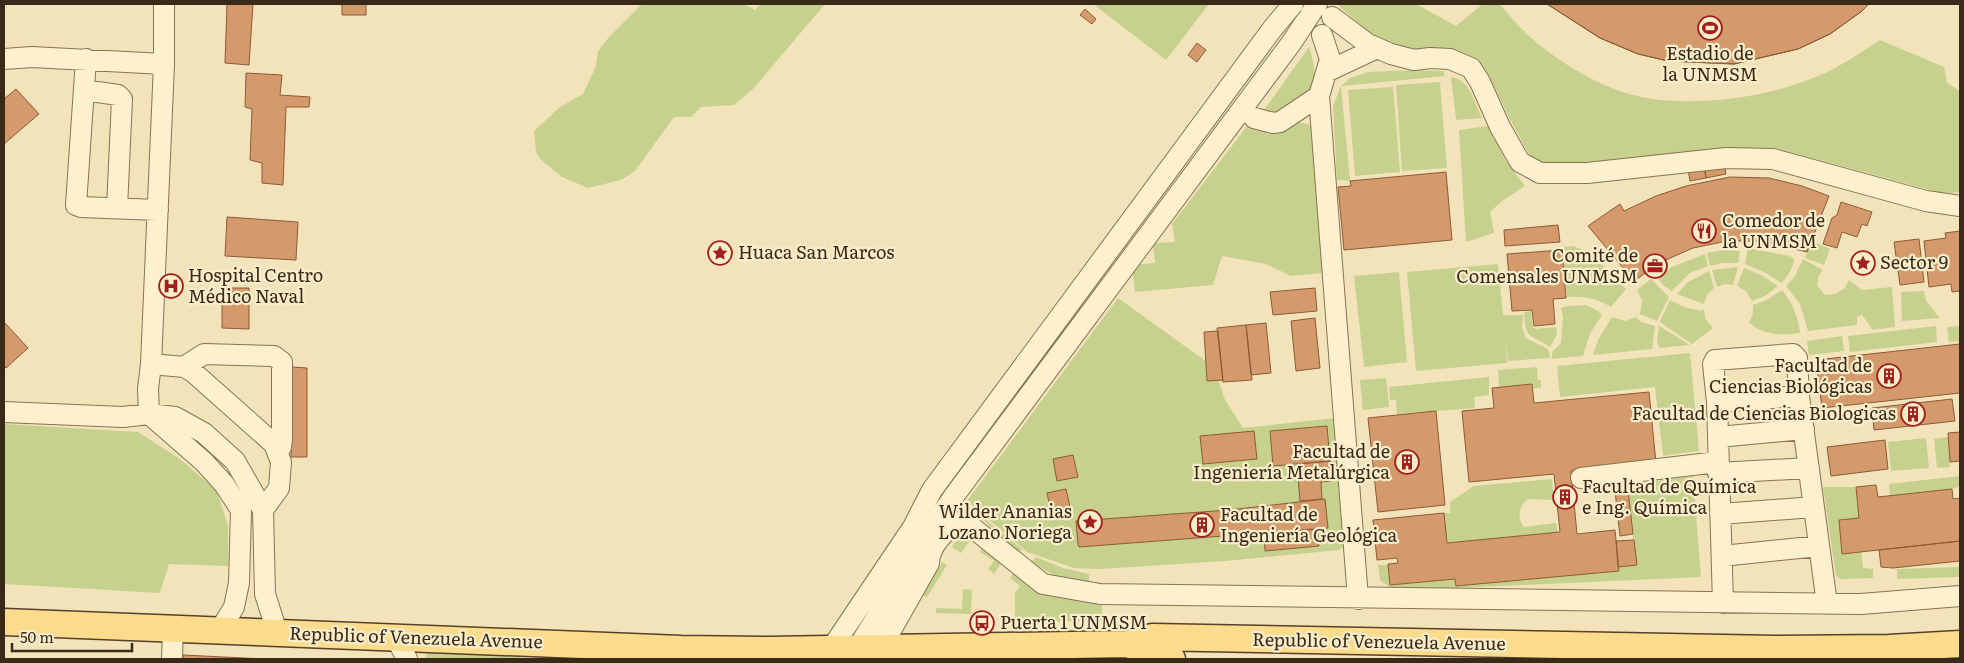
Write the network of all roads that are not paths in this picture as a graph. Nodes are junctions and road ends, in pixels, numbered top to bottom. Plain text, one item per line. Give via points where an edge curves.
1 (164, 4) edge
2 (1293, 4) edge
3 (1317, 4) edge
4 (1377, 48) junction
5 (4, 59) edge
6 (86, 59) junction
7 (164, 64) junction
8 (1326, 72) junction
9 (84, 90) junction
10 (1319, 96) junction
11 (1254, 118) dead end
12 (1960, 206) edge
13 (117, 208) junction
14 (158, 210) junction
15 (151, 364) junction
16 (184, 367) junction
17 (1799, 396) junction
18 (1717, 402) junction
19 (4, 412) edge
20 (149, 414) junction
21 (1804, 429) junction
22 (1718, 437) junction
23 (278, 452) junction
24 (1718, 468) junction
25 (1809, 468) junction
26 (1581, 478) dead end
27 (1814, 507) junction
28 (263, 510) junction
29 (1720, 514) junction
30 (1819, 546) junction
31 (1722, 556) junction
32 (1960, 596) edge
33 (1358, 599) junction
34 (1723, 603) junction
35 (1827, 604) junction
36 (4, 622) edge
37 (173, 628) junction
38 (220, 630) junction
39 (277, 632) junction
40 (1128, 644) junction
41 (1960, 644) edge
42 (402, 648) edge
43 (831, 649) junction
44 (869, 649) junction
45 (1274, 650) edge
46 (557, 652) edge
47 (681, 654) edge
48 (737, 655) edge
49 (770, 655) edge
50 (172, 659) edge
51 (1172, 659) edge

1 - 7 street
2 - 43 street, bridge via 932,490 913,527
3 - 44 street via 954,496 926,537
4 - 8 street
4 - 8 street via 1338,21 1325,41 1330,59
4 - 12 street via 1414,60 1450,59 1471,68 1520,162 1540,173 1587,173 1726,158 1773,159 1926,201
5 - 6 street
6 - 7 street
6 - 9 street
7 - 14 street
8 - 10 street
9 - 13 street via 118,95 122,99
9 - 13 street via 76,205
10 - 11 street via 1280,122
10 - 33 street
13 - 14 street
14 - 15 street
15 - 16 street
15 - 20 street
16 - 23 street via 274,444
16 - 23 street via 204,354 279,358 282,362 282,439
17 - 18 street
17 - 18 street via 1796,355 1715,360
17 - 21 street
18 - 22 street
19 - 20 street via 123,417
20 - 28 street via 175,417 204,433 235,461
20 - 38 street via 204,462 241,510 239,583 234,607
21 - 22 street
21 - 25 street
22 - 24 street
23 - 28 street via 280,488
24 - 25 street
24 - 26 street
24 - 29 street
25 - 27 street
27 - 29 street
27 - 30 street
28 - 39 street via 265,594
29 - 31 street
30 - 31 street
30 - 35 street
31 - 34 street
32 - 35 street
33 - 34 street
33 - 44 street via 1100,594 1043,584 965,522 950,530 950,540 937,560 929,563
34 - 35 street
36 - 37 main road, Republic of Venezuela Avenue
37 - 38 main road, Republic of Venezuela Avenue
37 - 50 street
38 - 39 main road, Republic of Venezuela Avenue
39 - 42 main road, Republic of Venezuela Avenue
40 - 44 main road, Republic of Venezuela Avenue
40 - 45 main road, Republic of Venezuela Avenue via 1152,637
40 - 51 main road, Republic of Venezuela Avenue
41 - 45 main road, Republic of Venezuela Avenue via 1775,649
42 - 46 main road, Republic of Venezuela Avenue
43 - 44 main road, Republic of Venezuela Avenue
43 - 49 main road, Republic of Venezuela Avenue
46 - 47 main road, Republic of Venezuela Avenue
47 - 48 main road, Republic of Venezuela Avenue
48 - 49 main road, Republic of Venezuela Avenue

